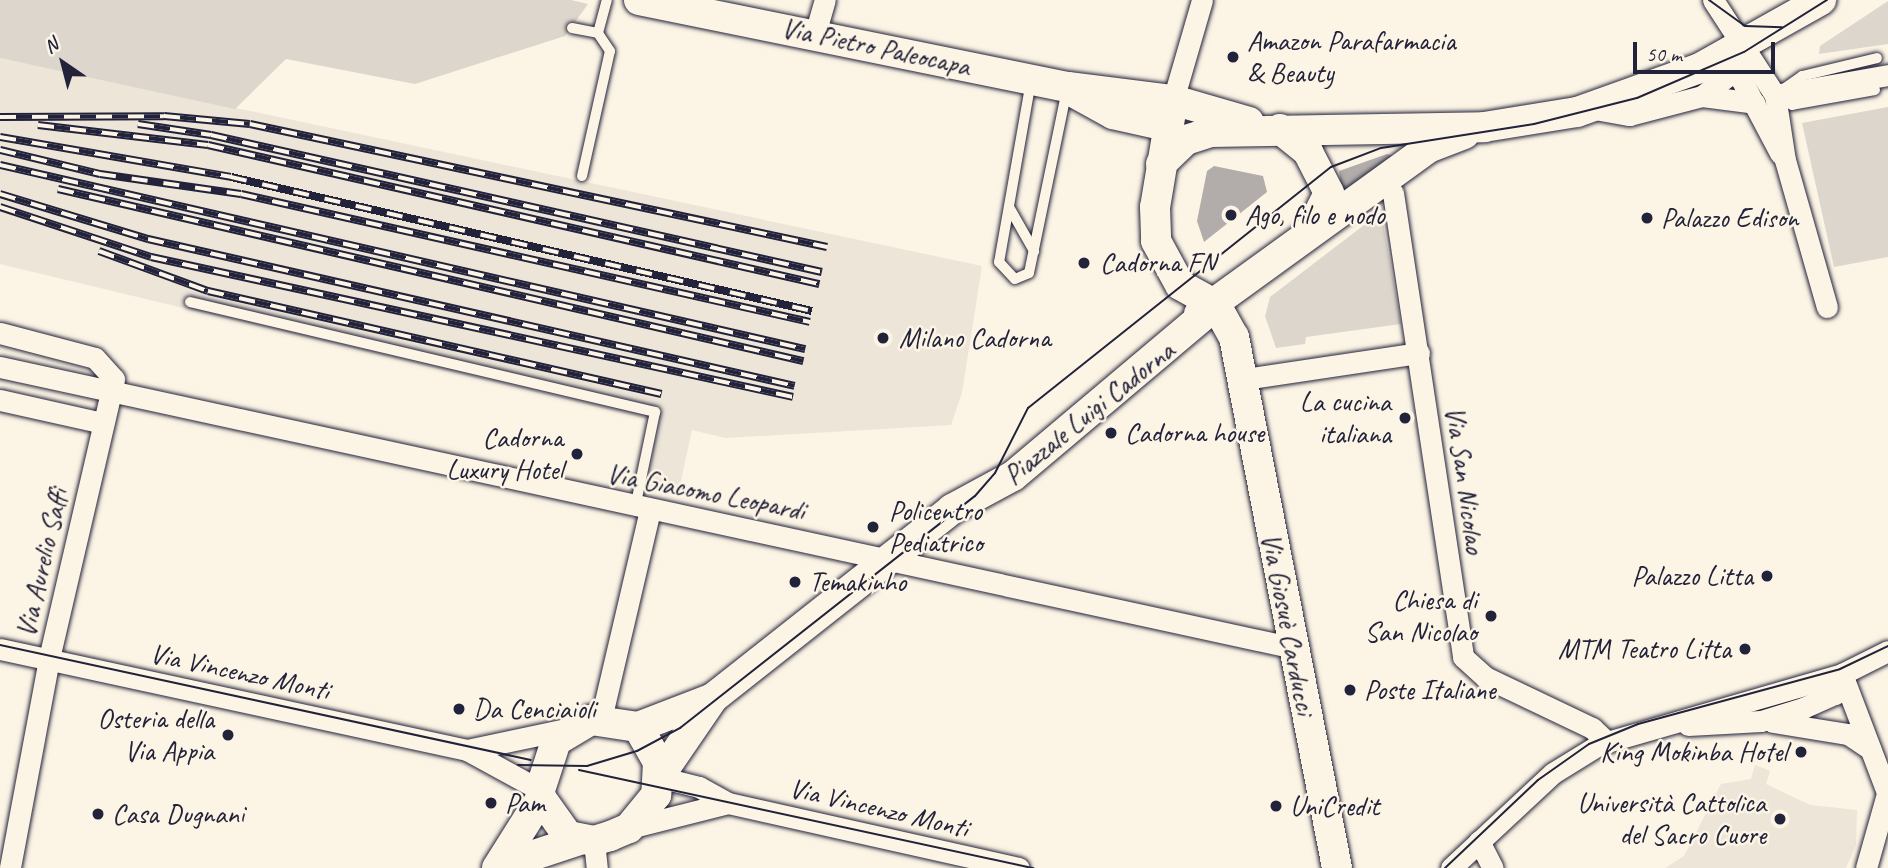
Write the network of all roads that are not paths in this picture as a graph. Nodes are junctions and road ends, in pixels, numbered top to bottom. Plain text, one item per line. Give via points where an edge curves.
1 (607, 0) edge
2 (639, 0) edge
3 (825, 0) edge
4 (1202, 0) edge
5 (1713, 0) edge
6 (1793, 0) edge
7 (1821, 0) edge
8 (572, 28) dead end
9 (598, 33) junction
10 (815, 34) junction
11 (1753, 43) junction
12 (1880, 74) edge
13 (1031, 79) junction
14 (1068, 87) junction
15 (1775, 95) junction
16 (1702, 96) junction
17 (1755, 103) junction
18 (1589, 108) junction
19 (1169, 113) junction
20 (1484, 127) junction
21 (1275, 128) junction
22 (1785, 160) junction
23 (1161, 164) junction
24 (582, 176) dead end
25 (1394, 193) dead end
26 (1009, 207) junction
27 (1034, 251) junction
28 (1284, 253) junction
29 (190, 302) dead end
30 (1216, 305) junction
31 (1827, 307) dead end
32 (0, 334) edge
33 (1419, 352) junction
34 (0, 368) edge
35 (1244, 379) junction
36 (110, 395) junction
37 (0, 400) edge
38 (103, 423) junction
39 (643, 509) junction
40 (888, 559) junction
41 (1290, 648) junction
42 (0, 649) edge
43 (1888, 651) edge
44 (49, 659) junction
45 (1842, 674) junction
46 (713, 698) junction
47 (601, 719) junction
48 (1761, 720) junction
49 (1653, 725) junction
50 (638, 727) junction
51 (571, 728) junction
52 (1606, 741) junction
53 (1870, 749) junction
54 (467, 750) junction
55 (659, 777) junction
56 (541, 794) junction
57 (1888, 795) edge
58 (728, 803) junction
59 (628, 828) junction
60 (1479, 841) junction
61 (590, 850) edge
62 (10, 868) edge
63 (497, 868) edge
64 (1019, 868) edge
65 (1337, 868) edge
66 (1451, 868) edge
67 (1493, 868) edge
68 (1866, 868) edge

1 - 9 lane
2 - 10 street, Via Pietro Paleocapa
3 - 10 street
4 - 19 street
5 - 11 street
6 - 11 street
7 - 11 street
8 - 9 lane
9 - 24 lane via 610,51
10 - 13 street, Via Pietro Paleocapa
11 - 15 street
11 - 16 street via 1728,76
11 - 17 street via 1741,79
11 - 18 street
12 - 15 street
13 - 14 street, Piazzale Luigi Cadorna
13 - 26 lane
14 - 19 street, Piazzale Luigi Cadorna
14 - 27 lane
15 - 22 street
16 - 17 street
16 - 18 street via 1640,113
17 - 22 street
18 - 20 street
19 - 21 street, Piazzale Luigi Cadorna
19 - 23 street
20 - 21 street, Piazzale Luigi Cadorna
20 - 28 street, Piazzale Luigi Cadorna via 1429,148
21 - 23 street, Piazzale Luigi Cadorna via 1198,135
21 - 28 street, Piazzale Luigi Cadorna via 1308,152 1329,193 1323,215
22 - 31 street
23 - 30 street via 1156,241 1180,285
25 - 33 street
26 - 27 lane
26 - 27 lane via 999,262 1004,273 1015,279 1029,273
28 - 30 street, Piazzale Luigi Cadorna
29 - 39 lane via 655,412
30 - 35 street via 1234,337
30 - 40 street, Piazzale Luigi Cadorna via 1013,476 952,509
32 - 36 street via 107,364 114,379
33 - 35 street
33 - 52 street, Via San Nicolao via 1463,657 1485,677 1592,728
34 - 36 street, Via Giacomo Leopardi
35 - 41 street, Via Giosuè Carducci
36 - 38 street, Via Aurelio Saffi
36 - 39 street, Via Giacomo Leopardi
37 - 38 street
38 - 44 street, Via Aurelio Saffi
39 - 40 street, Via Giacomo Leopardi
39 - 47 street
40 - 41 street, Via Giacomo Leopardi
40 - 46 street, Piazzale Luigi Cadorna
41 - 65 street, Via Giosuè Carducci
42 - 44 street, Via Vincenzo Monti
43 - 45 street
44 - 54 street, Via Vincenzo Monti
44 - 62 street, Via Aurelio Saffi
45 - 48 street via 1828,699
45 - 49 street
45 - 53 street
46 - 50 street
46 - 55 street
47 - 50 street
47 - 51 street
48 - 49 street
48 - 53 street via 1821,727
49 - 52 street
50 - 55 street via 651,745
51 - 54 street, Via Vincenzo Monti
51 - 56 street via 550,750
52 - 60 street via 1553,773
53 - 57 street
54 - 56 street, Via Vincenzo Monti
55 - 58 street, Via Vincenzo Monti via 699,787
55 - 59 street via 656,795
56 - 61 street via 557,825
56 - 63 street
57 - 68 street
58 - 59 street, Via Vincenzo Monti
58 - 64 street, Via Vincenzo Monti
59 - 61 street
60 - 66 street
60 - 67 street
61 - 63 street

